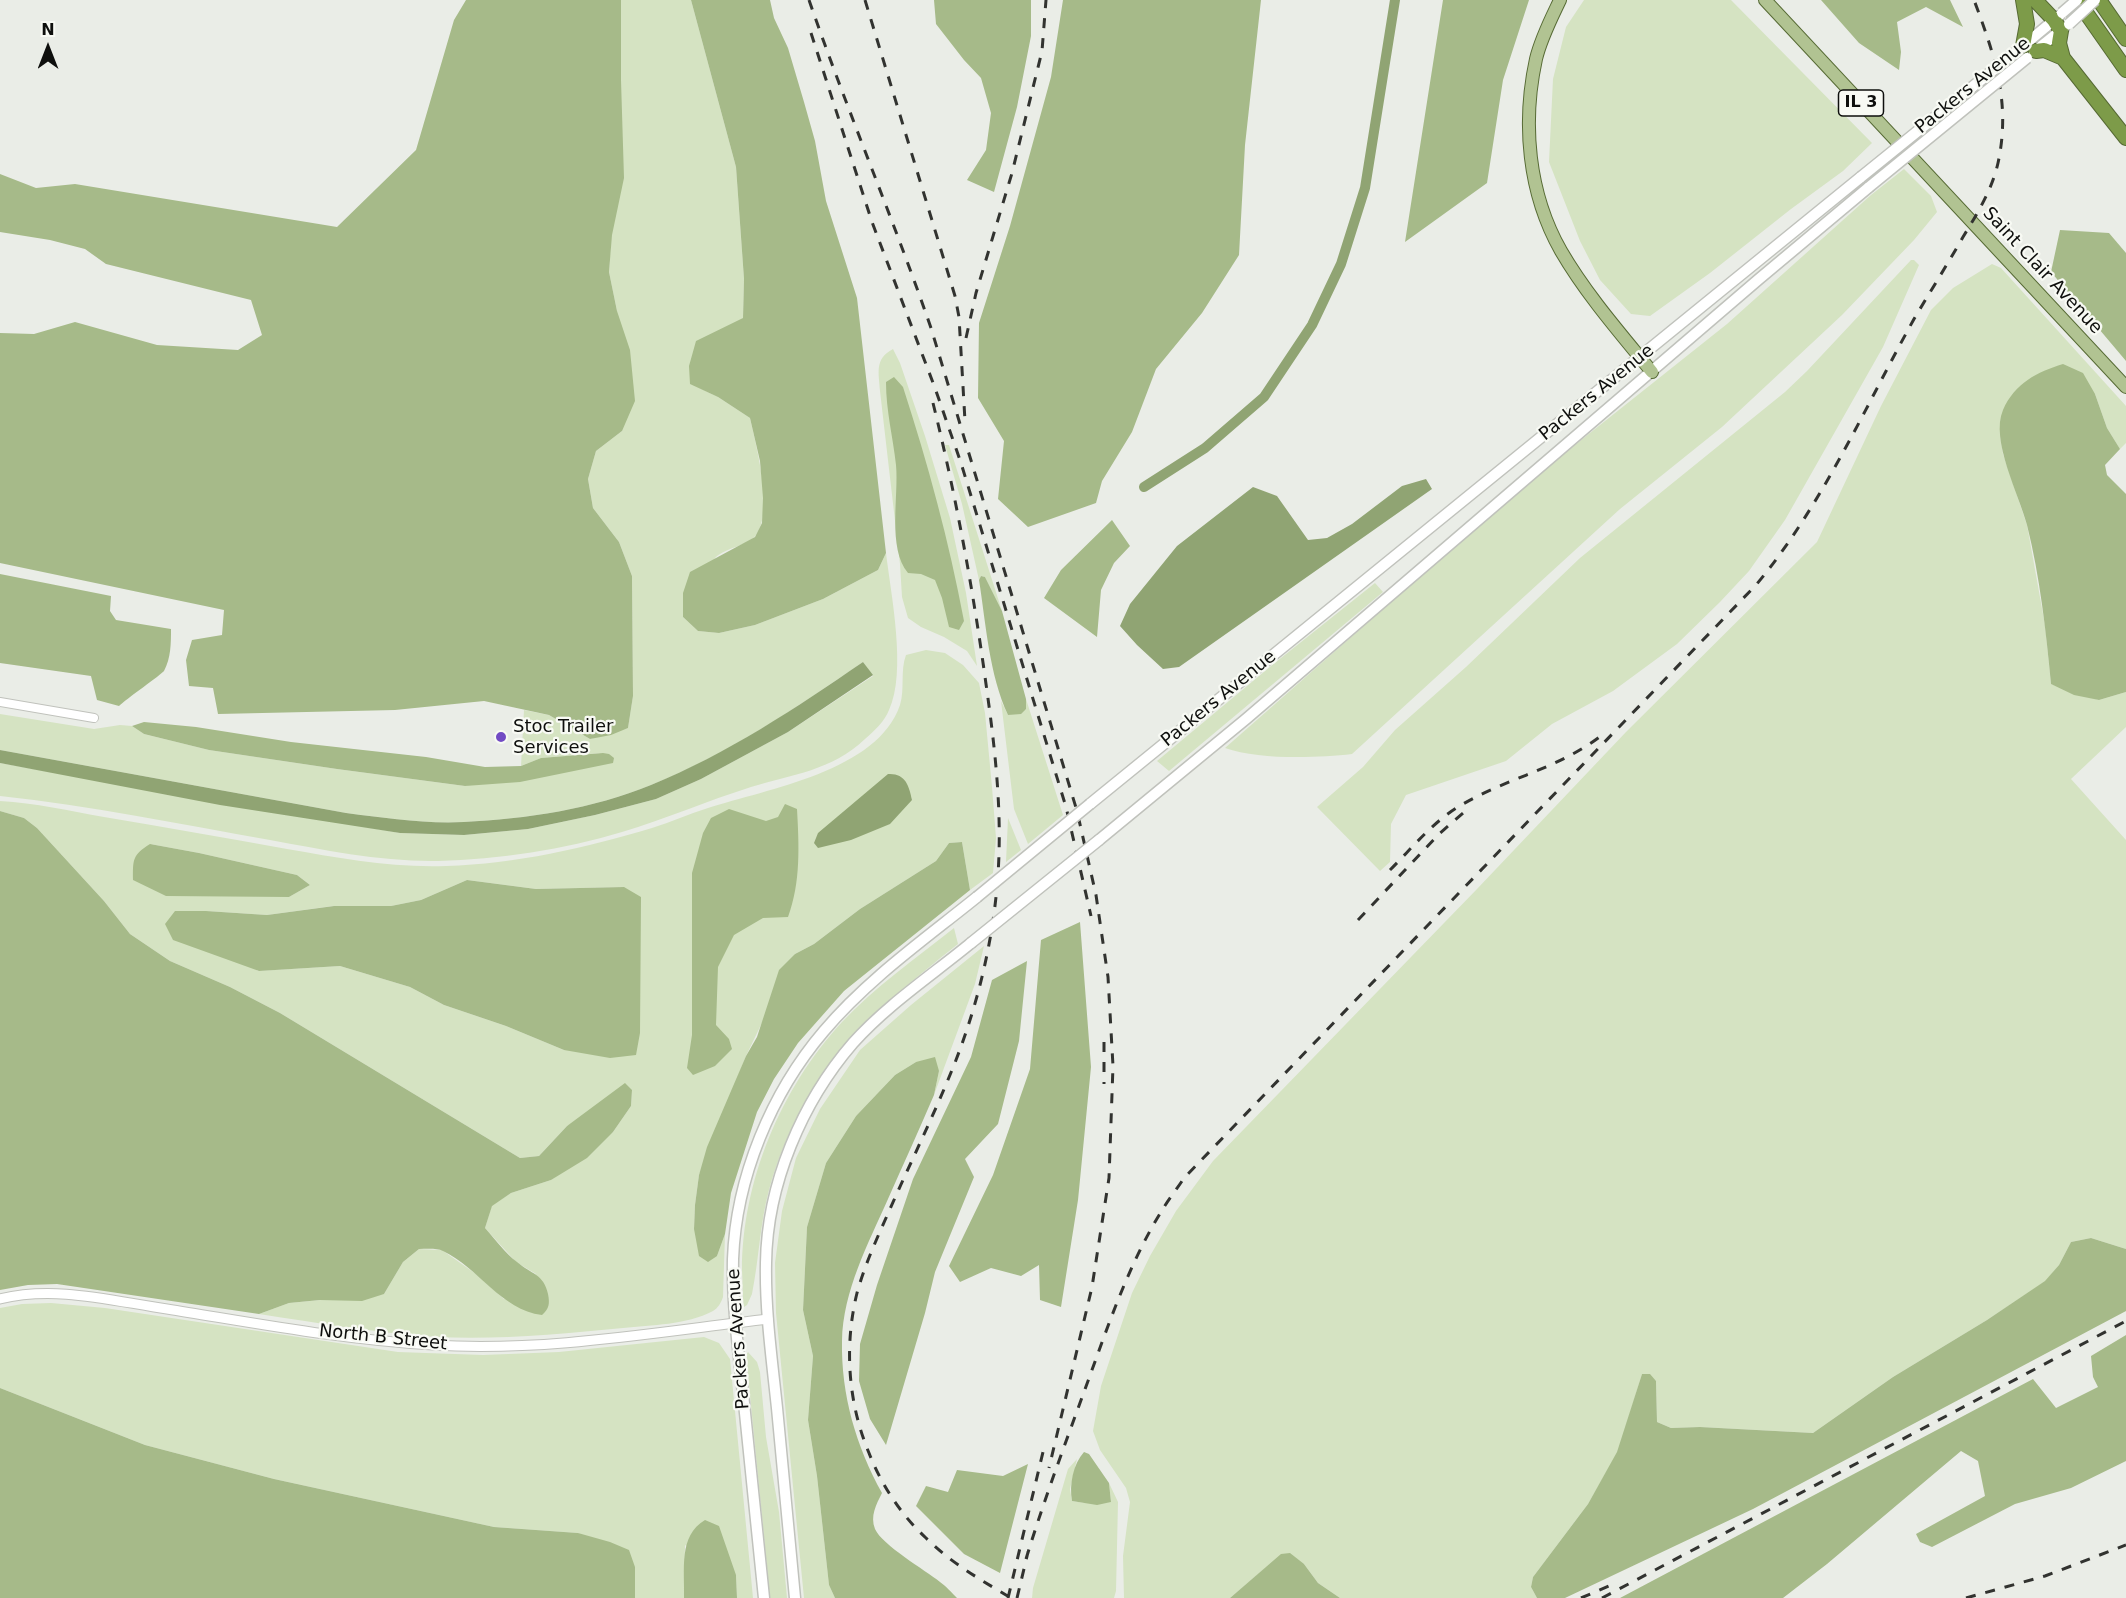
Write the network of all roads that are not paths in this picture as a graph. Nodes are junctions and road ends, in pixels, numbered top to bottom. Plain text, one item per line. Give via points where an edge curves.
1 (1560, 0) edge
2 (1765, 0) edge
3 (2023, 0) edge
4 (2035, 0) edge
5 (2077, 0) edge
6 (2102, 3) edge
7 (2061, 22) junction
8 (2126, 39) edge
9 (2029, 51) junction
10 (2064, 58) junction
11 (2126, 70) edge
12 (2126, 138) edge
13 (1640, 358) junction
14 (1652, 372) junction
15 (2126, 387) edge
16 (0, 702) edge
17 (94, 718) dead end
18 (0, 1299) edge
19 (768, 1319) junction
20 (735, 1323) junction
21 (764, 1598) edge
22 (795, 1598) edge

1 - 13 main road via 1536,58 1531,90 1528,120 1536,186 1545,218 1581,284
2 - 15 main road, Saint Clair Avenue / IL 3
3 - 9 highway
4 - 7 highway
5 - 7 main road, Packers Avenue, bridge
5 - 11 highway
6 - 7 main road, Packers Avenue, bridge
6 - 8 highway
7 - 9 main road, Packers Avenue
7 - 10 highway via 2059,43
9 - 10 highway via 2044,50
9 - 13 main road, Packers Avenue, bridge via 1861,177
9 - 14 main road, Packers Avenue, bridge
10 - 12 highway
13 - 14 main road
13 - 20 main road, Packers Avenue, bridge via 848,1004 801,1059 759,1142 743,1191 733,1259
14 - 19 main road, Packers Avenue, bridge via 1246,719 887,1011 854,1043 807,1111 773,1202 766,1262
16 - 17 street
18 - 20 street, North B Street via 33,1293 81,1295 350,1337 462,1346 563,1343
19 - 20 street, North B Street
19 - 22 main road, Packers Avenue
20 - 21 main road, Packers Avenue

